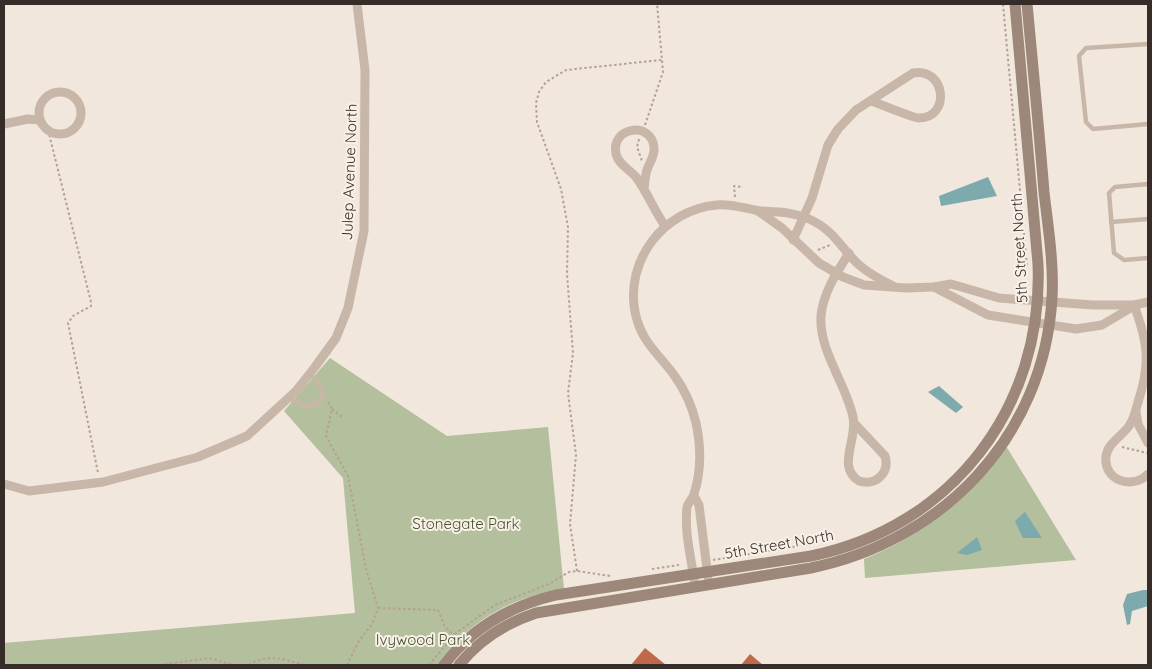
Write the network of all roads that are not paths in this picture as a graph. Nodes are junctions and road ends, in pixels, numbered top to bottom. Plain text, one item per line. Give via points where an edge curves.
1 (357, 4) edge
2 (1014, 4) edge
3 (1027, 4) edge
4 (1148, 44) edge
5 (872, 101) junction
6 (40, 120) junction
7 (4, 124) edge
8 (1148, 124) edge
9 (1148, 184) edge
10 (644, 189) junction
11 (758, 211) junction
12 (804, 217) junction
13 (1148, 219) edge
14 (1111, 222) junction
15 (665, 226) junction
16 (793, 240) junction
17 (849, 253) junction
18 (1148, 258) edge
19 (836, 274) junction
20 (893, 286) junction
21 (934, 287) junction
22 (1038, 301) junction
23 (1051, 302) junction
24 (1148, 302) edge
25 (1134, 305) junction
26 (1036, 323) junction
27 (1048, 325) junction
28 (310, 373) junction
29 (289, 398) junction
30 (1136, 409) junction
31 (855, 424) junction
32 (1148, 448) edge
33 (1148, 474) edge
34 (4, 484) edge
35 (694, 496) junction
36 (708, 572) junction
37 (694, 574) junction
38 (709, 584) junction
39 (695, 586) junction
40 (444, 665) edge
41 (460, 665) edge

1 - 28 street, Julep Avenue North via 365,70 364,231 352,292 336,338
2 - 22 street, 5th Street North via 1038,264
3 - 23 street, 5th Street North via 1050,258
4 - 8 lane via 1086,48 1079,56 1086,122 1094,129
5 - 5 street via 919,118 936,110 941,93 932,76 916,72
5 - 12 street via 852,113 834,134
6 - 6 street via 54,134 64,134 74,129 80,116 78,101 60,91 47,95 39,106
6 - 7 street
9 - 14 lane via 1116,186 1108,193
10 - 10 street via 645,174 654,147 647,134 631,130 618,140 616,155
10 - 15 street
11 - 12 street via 785,212
11 - 15 street via 732,204 713,205 689,212
11 - 16 street
12 - 16 street
12 - 17 street via 832,233
13 - 14 lane
14 - 18 lane via 1114,253 1124,260
15 - 35 street via 650,243 640,262 634,283 634,307 644,337 680,384 695,417 700,454
16 - 19 street
17 - 19 street
17 - 20 street via 861,266
19 - 20 street via 870,286
19 - 31 street via 823,304 822,333 826,351 846,391
20 - 21 street
21 - 22 street via 951,284 994,297
21 - 26 street via 983,314
22 - 23 street
22 - 26 street, 5th Street North
23 - 25 street
23 - 27 street, 5th Street North
24 - 25 street
25 - 27 street via 1094,328
25 - 30 street via 1145,336 1148,358
26 - 27 street
26 - 36 street, 5th Street North via 1025,367 1004,417 970,465 936,498 893,527 851,545 811,556
27 - 38 street, 5th Street North via 1034,382 1010,431 975,478 937,512 893,541 847,560
28 - 29 street, Julep Avenue North
28 - 29 lane via 322,389 323,397 307,407
29 - 34 street, Julep Avenue North via 246,436 198,457 100,483 30,491
30 - 32 street
30 - 33 street via 1129,426 1109,448 1106,463 1111,474 1125,482 1138,481
31 - 31 street via 848,469 859,481 872,482 884,473 885,456
35 - 36 street via 699,505
35 - 37 street via 688,505 687,519
36 - 37 street, 5th Street North
36 - 38 street
37 - 39 street
37 - 40 street, 5th Street North via 556,595 520,605 473,633
38 - 39 street, 5th Street North
39 - 41 street, 5th Street North via 536,613 493,634

